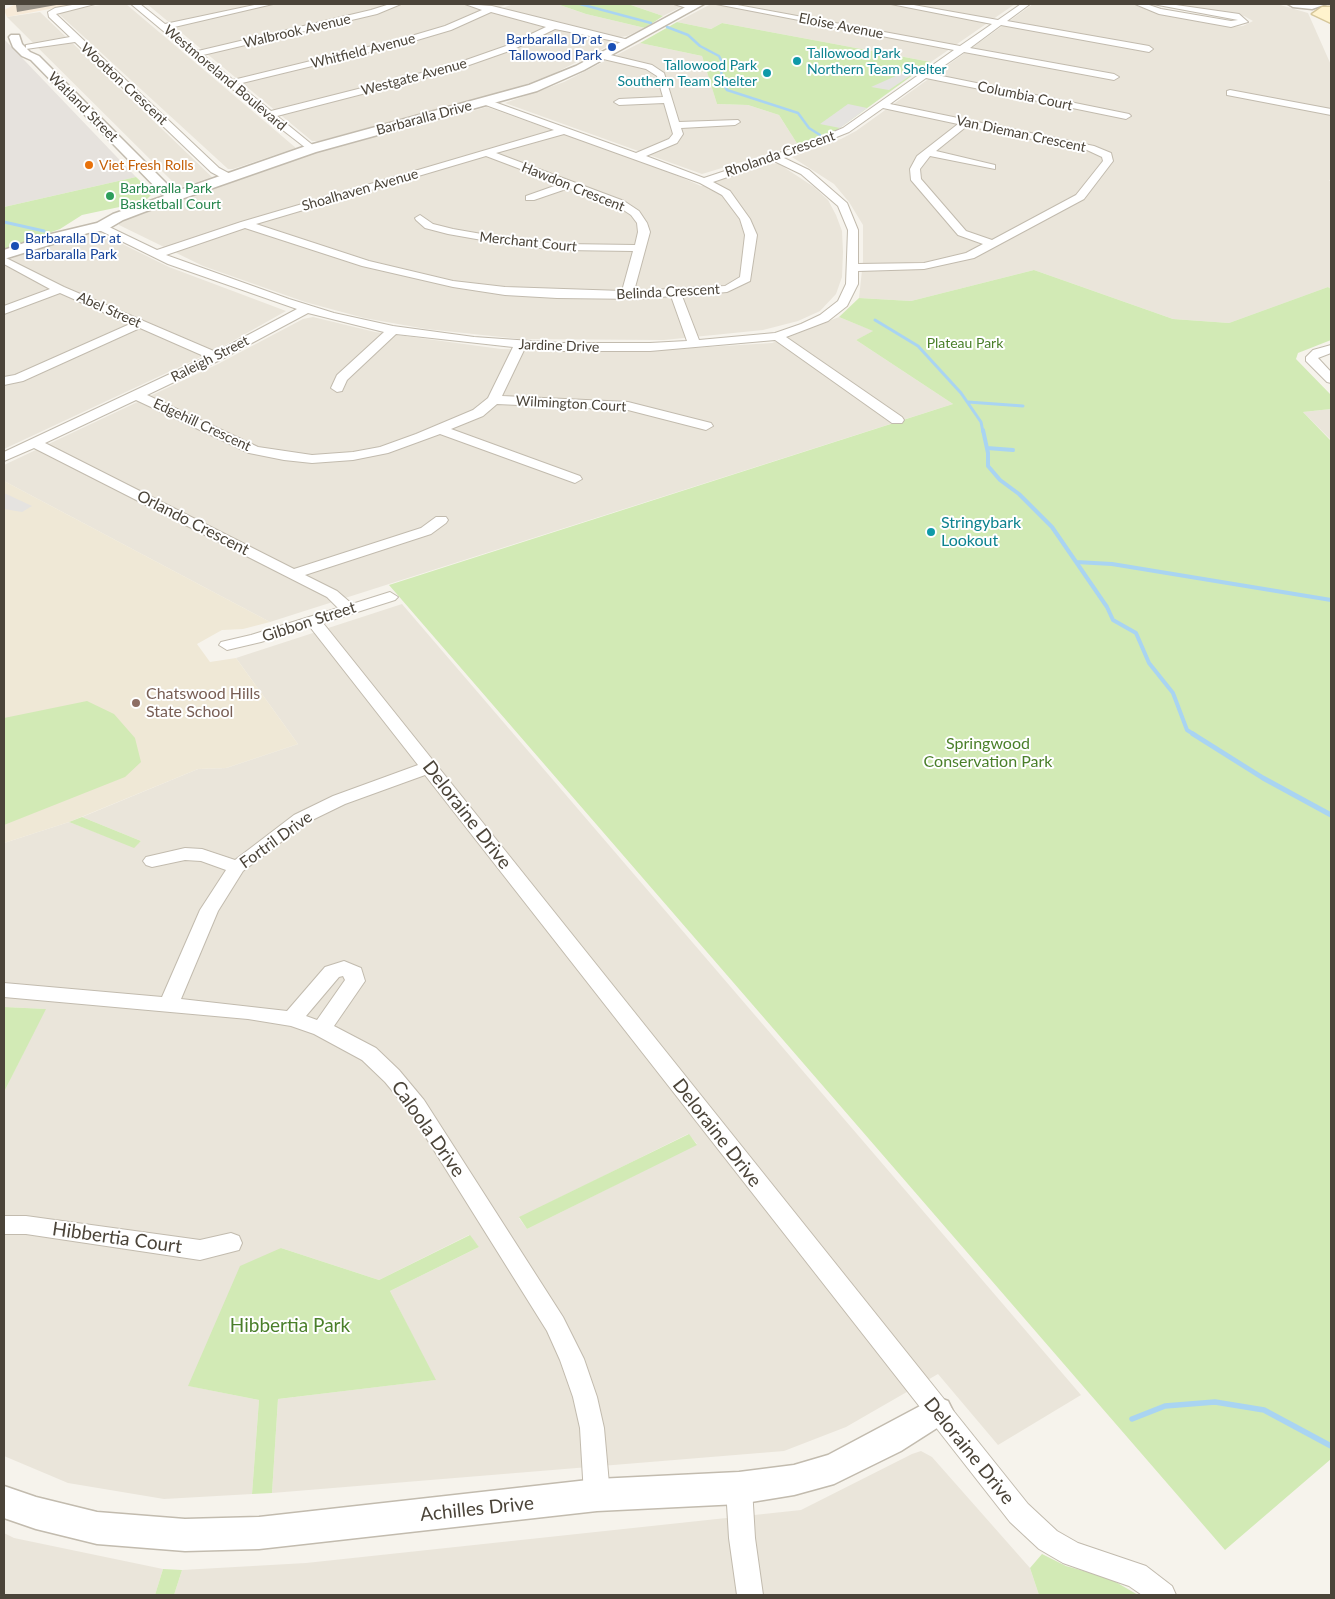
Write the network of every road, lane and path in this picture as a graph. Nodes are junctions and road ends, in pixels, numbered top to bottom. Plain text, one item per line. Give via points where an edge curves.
1 (91, 4) edge
2 (269, 4) edge
3 (397, 4) edge
4 (470, 4) edge
5 (678, 4) edge
6 (720, 4) edge
7 (895, 4) edge
8 (1026, 4) edge
9 (1139, 4) edge
10 (1157, 4) edge
11 (1293, 4) edge
12 (137, 5) edge
13 (696, 5) edge
14 (492, 9) junction
15 (1327, 11) edge
16 (999, 22) junction
17 (554, 26) junction
18 (164, 27) junction
19 (12, 34) dead end
20 (76, 39) junction
21 (629, 42) junction
22 (961, 48) junction
23 (1149, 48) dead end
24 (32, 53) junction
25 (197, 54) junction
26 (602, 56) junction
27 (924, 75) junction
28 (1114, 77) dead end
29 (231, 83) junction
30 (1230, 93) dead end
31 (669, 100) junction
32 (486, 102) junction
33 (619, 102) dead end
34 (881, 105) junction
35 (1331, 112) edge
36 (269, 115) junction
37 (1126, 116) dead end
38 (735, 122) dead end
39 (966, 122) junction
40 (675, 125) junction
41 (565, 130) junction
42 (311, 149) junction
43 (928, 152) junction
44 (486, 153) junction
45 (638, 156) junction
46 (776, 158) junction
47 (991, 167) dead end
48 (230, 178) junction
49 (704, 181) junction
50 (570, 184) junction
51 (175, 196) junction
52 (530, 198) dead end
53 (420, 218) dead end
54 (94, 224) junction
55 (245, 224) junction
56 (993, 244) junction
57 (639, 248) junction
58 (157, 254) junction
59 (4, 255) edge
60 (4, 260) edge
61 (854, 268) junction
62 (60, 289) junction
63 (675, 292) junction
64 (626, 295) junction
65 (307, 309) junction
66 (4, 310) edge
67 (139, 324) junction
68 (393, 330) junction
69 (777, 336) junction
70 (694, 343) junction
71 (520, 345) junction
72 (1331, 348) edge
73 (216, 357) junction
74 (1331, 380) edge
75 (4, 381) edge
76 (337, 388) dead end
77 (137, 395) junction
78 (494, 400) junction
79 (897, 420) dead end
80 (706, 426) dead end
81 (441, 430) junction
82 (35, 442) junction
83 (4, 457) edge
84 (575, 479) dead end
85 (441, 520) dead end
86 (292, 574) junction
87 (390, 597) dead end
88 (348, 609) junction
89 (313, 621) junction
90 (227, 645) dead end
91 (429, 768) junction
92 (152, 861) dead end
93 (237, 867) junction
94 (4, 990) edge
95 (169, 1004) junction
96 (292, 1019) junction
97 (321, 1029) junction
98 (4, 1225) edge
99 (231, 1243) dead end
100 (937, 1411) junction
101 (739, 1488) junction
102 (598, 1495) junction
103 (4, 1502) edge
104 (750, 1595) edge
105 (1163, 1595) edge

1 - 20 street, Wootton Crescent via 52,12
2 - 18 street
3 - 25 street, Walbrook Avenue
4 - 14 street
5 - 13 street
6 - 22 street, Eloise Avenue
7 - 16 street
8 - 16 street, Rholanda Crescent
9 - 10 street via 1159,11 1231,24 1244,22 1239,17
11 - 15 street
12 - 18 street, Westmoreland Boulevard
13 - 21 street, Barbaralla Drive
14 - 17 street
14 - 29 street, Whitfield Avenue via 404,42
16 - 22 street, Rholanda Crescent
16 - 23 street
17 - 21 street
17 - 36 street, Westgate Avenue via 509,48 452,68
18 - 25 street, Westmoreland Boulevard
19 - 24 street, Watland Street via 17,45
20 - 24 street
20 - 48 street, Wootton Crescent via 215,170
21 - 26 street, Barbaralla Drive
22 - 27 street, Rholanda Crescent
22 - 28 street, Eloise Avenue
24 - 51 street, Watland Street via 166,192
25 - 29 street, Westmoreland Boulevard
26 - 31 street via 649,66 661,75
26 - 32 street, Barbaralla Drive via 564,76
27 - 34 street, Rholanda Crescent
27 - 37 street, Columbia Court
29 - 36 street, Westmoreland Boulevard
30 - 35 street
31 - 33 street
31 - 40 street
32 - 41 street, Belinda Crescent
32 - 42 street, Barbaralla Drive
34 - 39 street, Van Dieman Crescent
34 - 46 street, Rholanda Crescent via 835,136
36 - 42 street, Westmoreland Boulevard
38 - 40 street
39 - 43 street
39 - 56 street, Van Dieman Crescent via 1090,148 1107,155 1108,161 1080,197
40 - 45 street via 678,134 673,141
41 - 44 street, Shoalhaven Avenue
41 - 45 street, Belinda Crescent
42 - 48 street, Barbaralla Drive
43 - 47 street
43 - 56 street via 920,158 915,169 916,180 962,233
44 - 50 street, Hawdon Crescent
44 - 55 street, Shoalhaven Avenue
45 - 49 street, Belinda Crescent
46 - 49 street, Rholanda Crescent
46 - 61 street, Jardine Drive via 804,172 842,205 853,230
48 - 51 street, Barbaralla Drive
49 - 63 street, Belinda Crescent via 726,194 745,219 751,236 746,279 727,289
50 - 52 street
50 - 57 street, Hawdon Crescent via 635,212 644,232
51 - 54 street, Barbaralla Drive
53 - 57 street, Merchant Court via 429,226 452,232 516,243 564,248
54 - 58 street, Jardine Drive
54 - 59 street, Barbaralla Drive
55 - 58 street, Shoalhaven Avenue
55 - 64 street, Belinda Crescent via 366,264 453,284 557,294
56 - 61 street, Van Dieman Crescent via 948,263
57 - 64 street, Hawdon Crescent
58 - 65 street, Jardine Drive
60 - 62 street, Abel Street
61 - 69 street, Jardine Drive via 848,294 836,310 805,327
62 - 66 street
62 - 67 street, Abel Street
63 - 64 street, Belinda Crescent
63 - 70 street
65 - 68 street, Jardine Drive
65 - 73 street, Raleigh Street
67 - 73 street, Abel Street
67 - 75 street via 19,378
68 - 71 street, Jardine Drive
68 - 76 street via 341,378
69 - 70 street, Jardine Drive
69 - 79 street
70 - 71 street, Jardine Drive via 650,347
71 - 78 street
72 - 74 street via 1317,353 1312,361
73 - 77 street, Raleigh Street
77 - 81 street, Edgehill Crescent via 254,450 284,456 312,459 353,456 383,450
77 - 82 street, Raleigh Street
78 - 80 street, Wilmington Court via 628,406
78 - 81 street, Edgehill Crescent via 478,412
81 - 84 street
82 - 83 street, Raleigh Street
82 - 86 street, Orlando Crescent
85 - 86 street via 426,531
86 - 88 street, Orlando Crescent via 332,594
87 - 88 street, Gibbon Street
88 - 89 street, Gibbon Street
89 - 90 street, Gibbon Street via 255,640
89 - 91 street, Deloraine Drive
91 - 93 street, Fortril Drive via 339,800 300,819
91 - 100 street, Deloraine Drive
92 - 93 street via 202,854
93 - 95 street, Fortril Drive via 209,910
94 - 95 street, Caloola Drive
95 - 96 street, Caloola Drive
96 - 97 street, Caloola Drive
96 - 97 street via 332,972 344,968 354,973 355,981
97 - 102 street, Caloola Drive via 368,1054 417,1106 555,1324 585,1397 592,1428
98 - 99 street, Hibbertia Court via 26,1225 200,1250
100 - 101 street, Achilles Drive via 834,1469 794,1480
100 - 105 street, Deloraine Drive via 1020,1513 1048,1540 1072,1554 1137,1575
101 - 102 street, Achilles Drive
101 - 104 street
102 - 103 street, Achilles Drive via 258,1533 185,1535 97,1528

